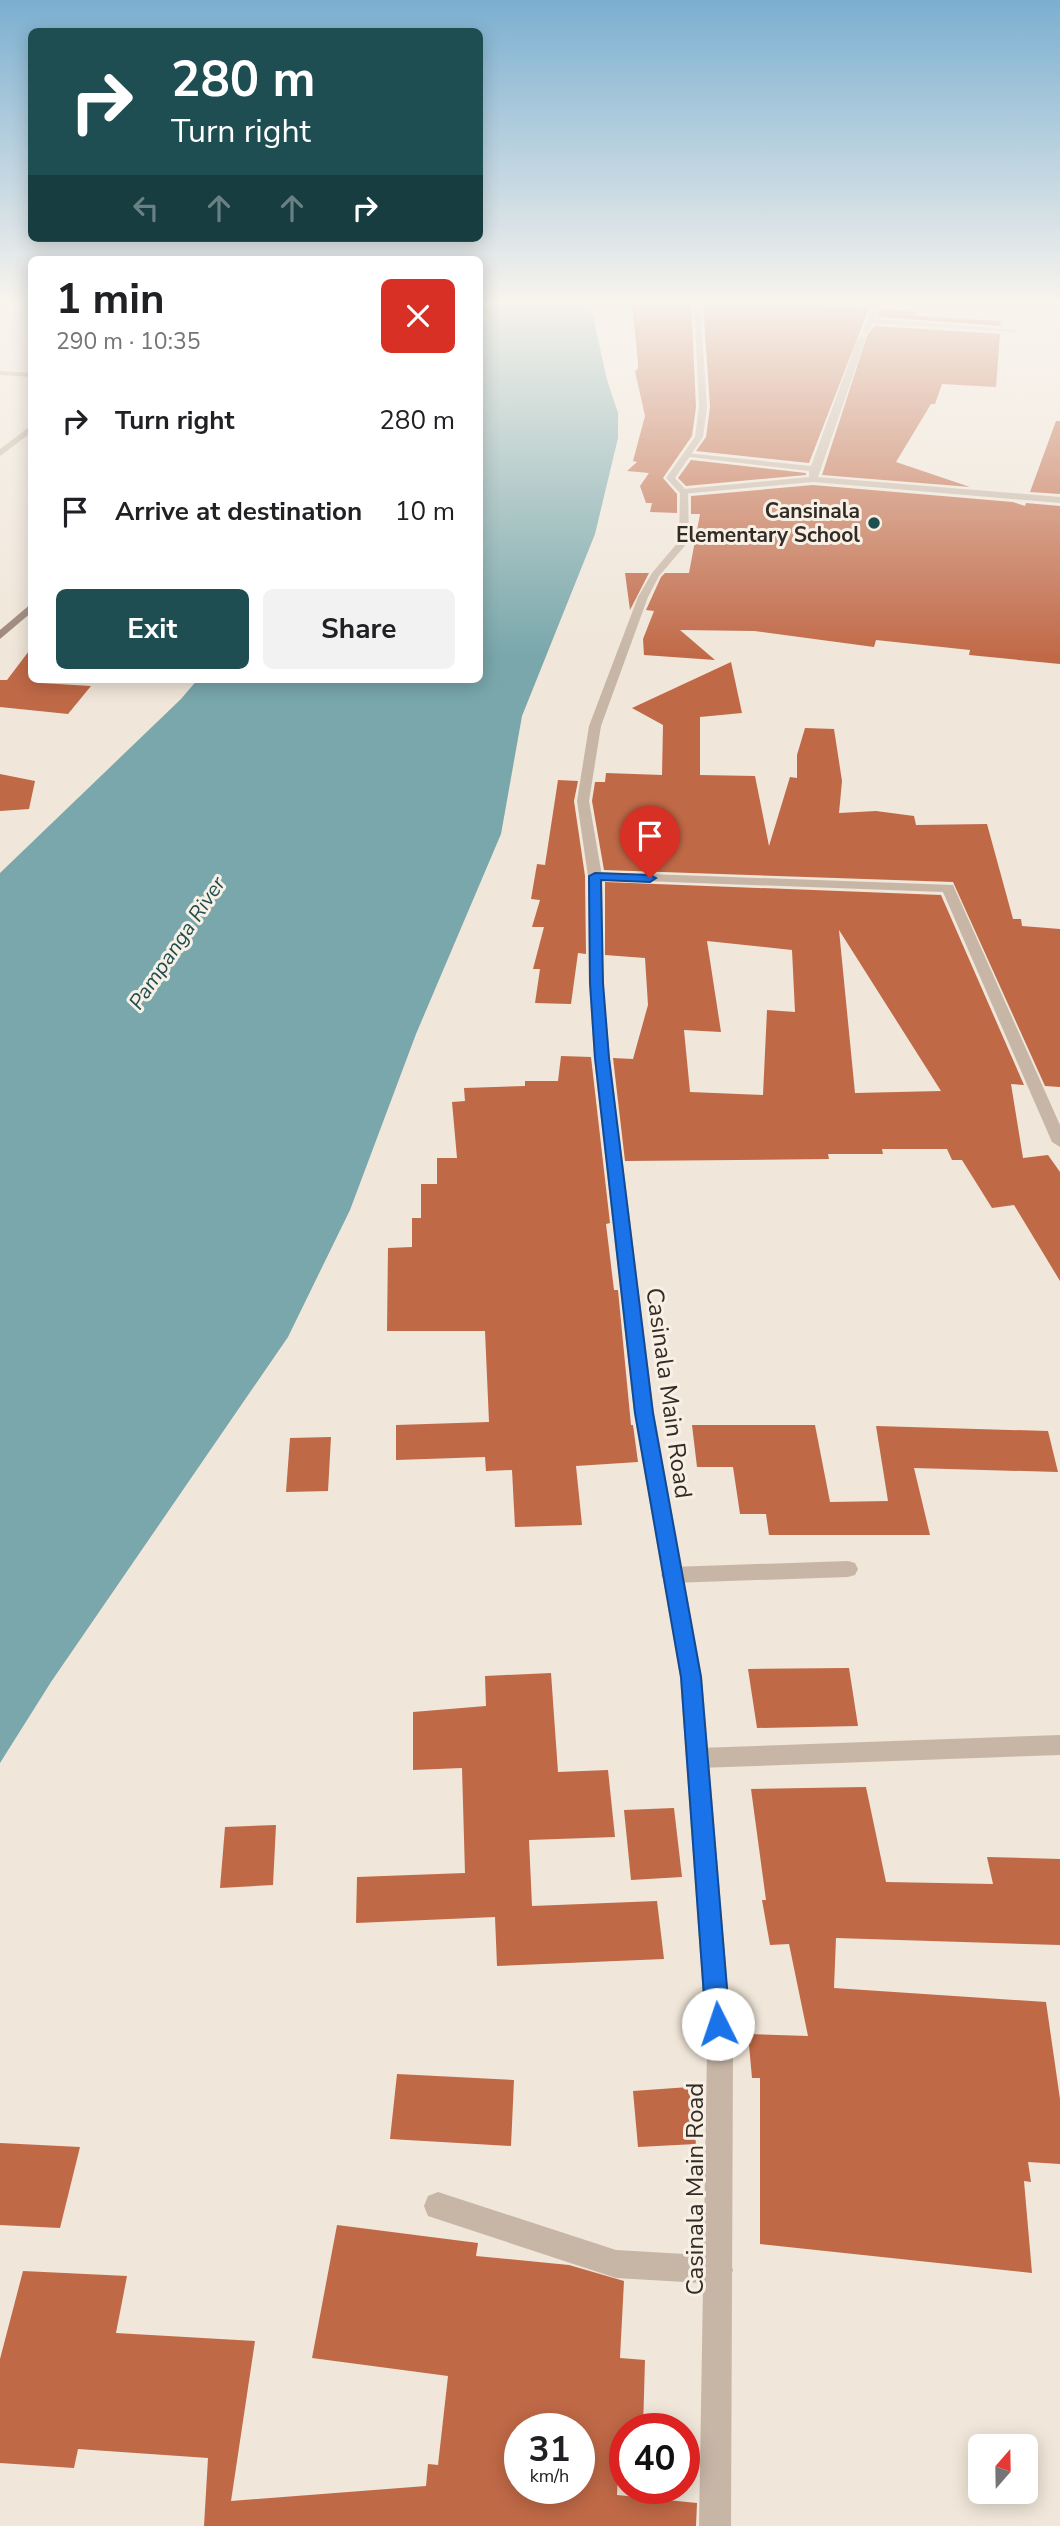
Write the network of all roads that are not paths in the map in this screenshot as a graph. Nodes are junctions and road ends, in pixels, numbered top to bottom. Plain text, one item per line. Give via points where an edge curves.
1 (701, 421) edge
2 (832, 421) edge
3 (28, 430) edge
4 (0, 453) edge
5 (686, 456) junction
6 (813, 474) junction
7 (684, 492) junction
8 (1060, 500) edge
9 (28, 610) edge
10 (0, 636) edge
11 (595, 876) junction
12 (1060, 1142) edge
13 (848, 1569) dead end
14 (671, 1575) junction
15 (1060, 1745) edge
16 (698, 1758) junction
17 (438, 2206) dead end
18 (719, 2270) junction
19 (715, 2526) edge

1 - 5 street, Casinala Main Road via 699,437
2 - 6 street
3 - 4 street
5 - 6 street
5 - 7 street, Casinala Main Road via 670,478
6 - 7 street
6 - 8 street
7 - 11 street, Casinala Main Road via 684,541 643,597 595,726 583,801
9 - 10 main road
11 - 12 street via 948,888
11 - 14 street, Casinala Main Road via 602,1058 644,1413
13 - 14 street
14 - 16 street, Casinala Main Road via 691,1677
15 - 16 street
16 - 18 street, Casinala Main Road via 720,2051
17 - 18 street via 616,2264
18 - 19 street, Casinala Main Road

